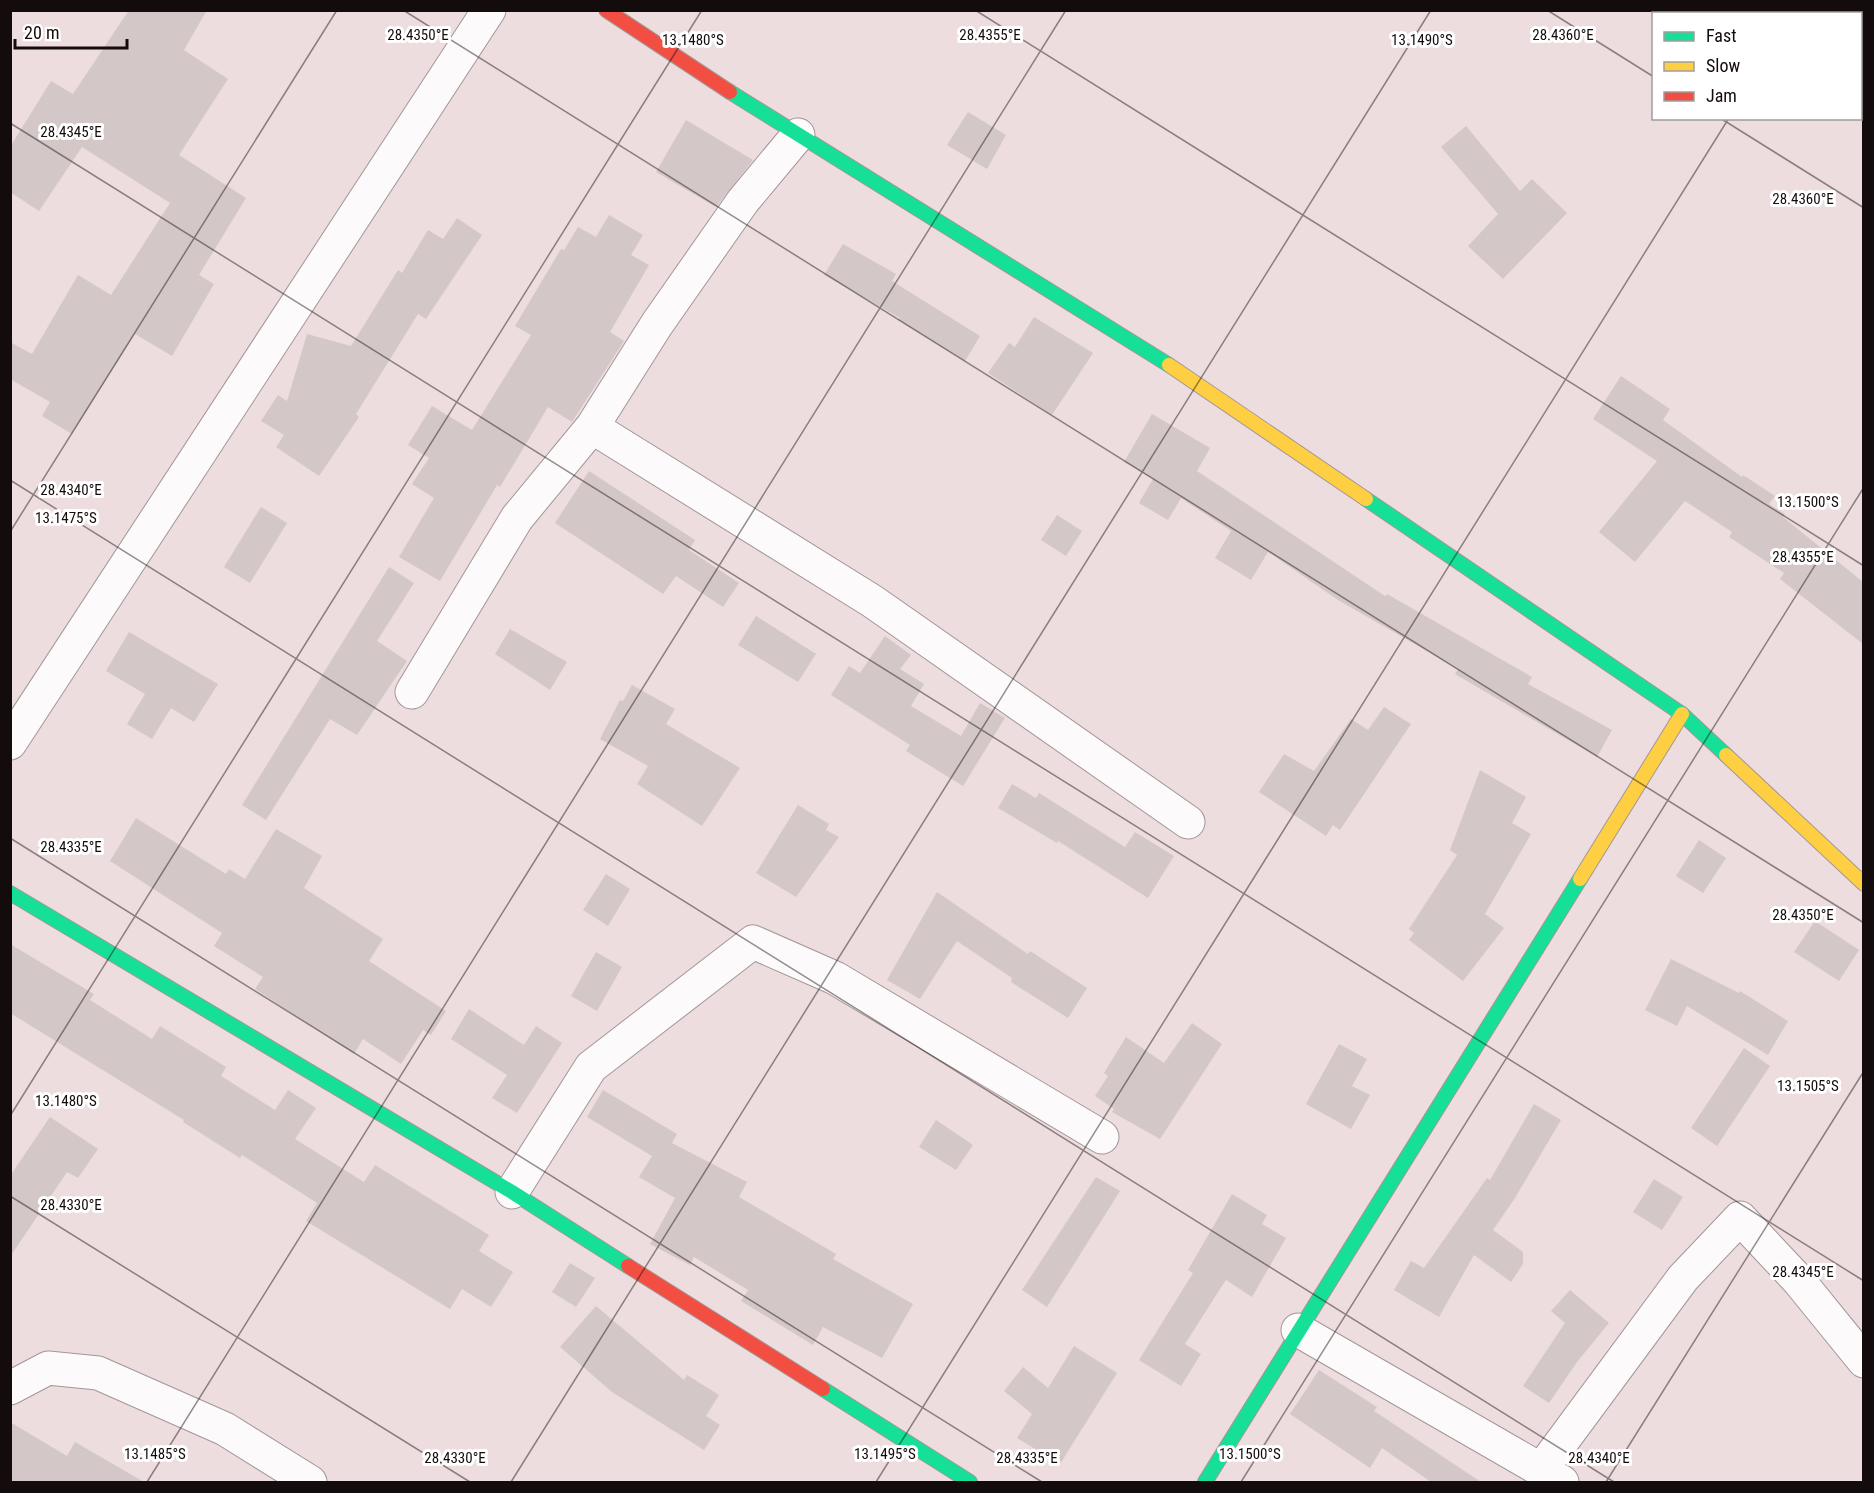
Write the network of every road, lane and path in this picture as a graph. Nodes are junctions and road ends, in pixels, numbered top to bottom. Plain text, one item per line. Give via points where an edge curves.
1 (489, 10) edge
2 (606, 10) edge
3 (798, 135) junction
4 (592, 427) junction
5 (412, 692) dead end
6 (1682, 714) junction
7 (10, 743) edge
8 (1188, 822) dead end
9 (1863, 884) edge
10 (10, 892) edge
11 (1102, 1137) dead end
12 (512, 1192) junction
13 (1298, 1330) junction
14 (1863, 1361) edge
15 (10, 1388) edge
16 (1551, 1476) edge
17 (310, 1482) edge
18 (970, 1482) edge
19 (1205, 1482) edge

1 - 7 street
2 - 3 street
3 - 4 street via 743,201 657,324
3 - 6 street via 1178,371
4 - 5 street via 517,518
4 - 8 street via 872,602
6 - 9 street
6 - 13 street
10 - 12 street
11 - 12 street via 835,978 753,942 591,1067
12 - 18 street
13 - 16 street
13 - 19 street
14 - 16 street via 1799,1281 1740,1218 1683,1278
15 - 17 street via 48,1368 98,1373 225,1429

